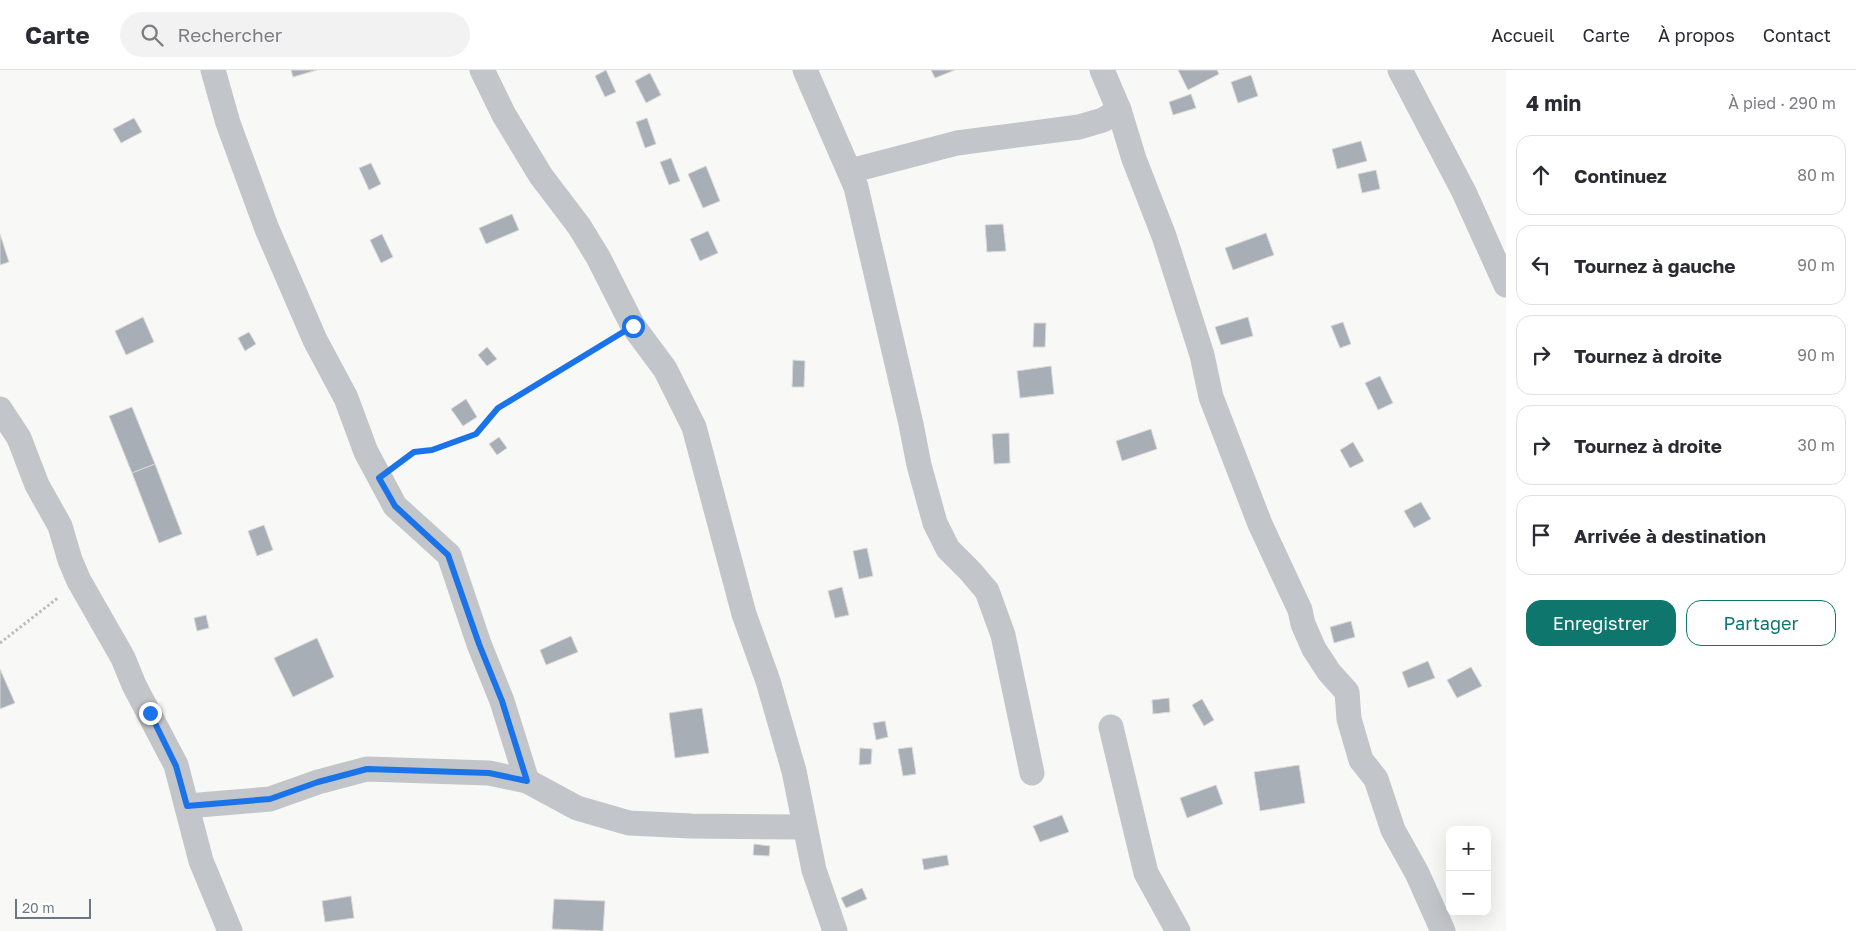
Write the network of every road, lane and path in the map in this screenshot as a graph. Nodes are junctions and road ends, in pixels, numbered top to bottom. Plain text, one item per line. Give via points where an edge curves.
1 (213, 70) edge
2 (482, 70) edge
3 (806, 70) edge
4 (1102, 70) edge
5 (1400, 70) edge
6 (1119, 110) junction
7 (850, 172) junction
8 (1506, 284) edge
9 (633, 326) junction
10 (0, 409) edge
11 (379, 478) junction
12 (79, 581) junction
13 (0, 643) edge
14 (1111, 727) dead end
15 (1032, 773) dead end
16 (527, 781) junction
17 (187, 806) junction
18 (804, 827) junction
19 (230, 931) edge
20 (834, 931) edge
21 (1178, 931) edge
22 (1443, 931) edge

1 - 11 street via 228,123 267,229 315,340 346,398
2 - 9 street via 504,115 541,176 598,257
3 - 7 street
4 - 6 street
5 - 8 street via 1464,192
6 - 7 street via 1103,120 1079,127 957,143
6 - 22 street via 1167,244 1202,355 1211,397 1260,524 1300,610 1314,650 1347,692 1349,719 1362,760 1376,779 1393,830
7 - 15 street via 869,236 919,465 935,523 948,549 987,591 1003,635
9 - 11 path via 498,408 476,434 432,450 414,452
9 - 18 street via 665,369 694,427 744,614 794,771
10 - 12 street via 19,438 37,486 60,526
11 - 16 street via 395,506 448,555 502,701
12 - 13 path
12 - 17 street via 123,658 176,766
14 - 21 street via 1146,873
16 - 17 street via 489,773 367,769 270,799
16 - 18 street via 577,808 629,823
17 - 19 street via 201,861
18 - 20 street

